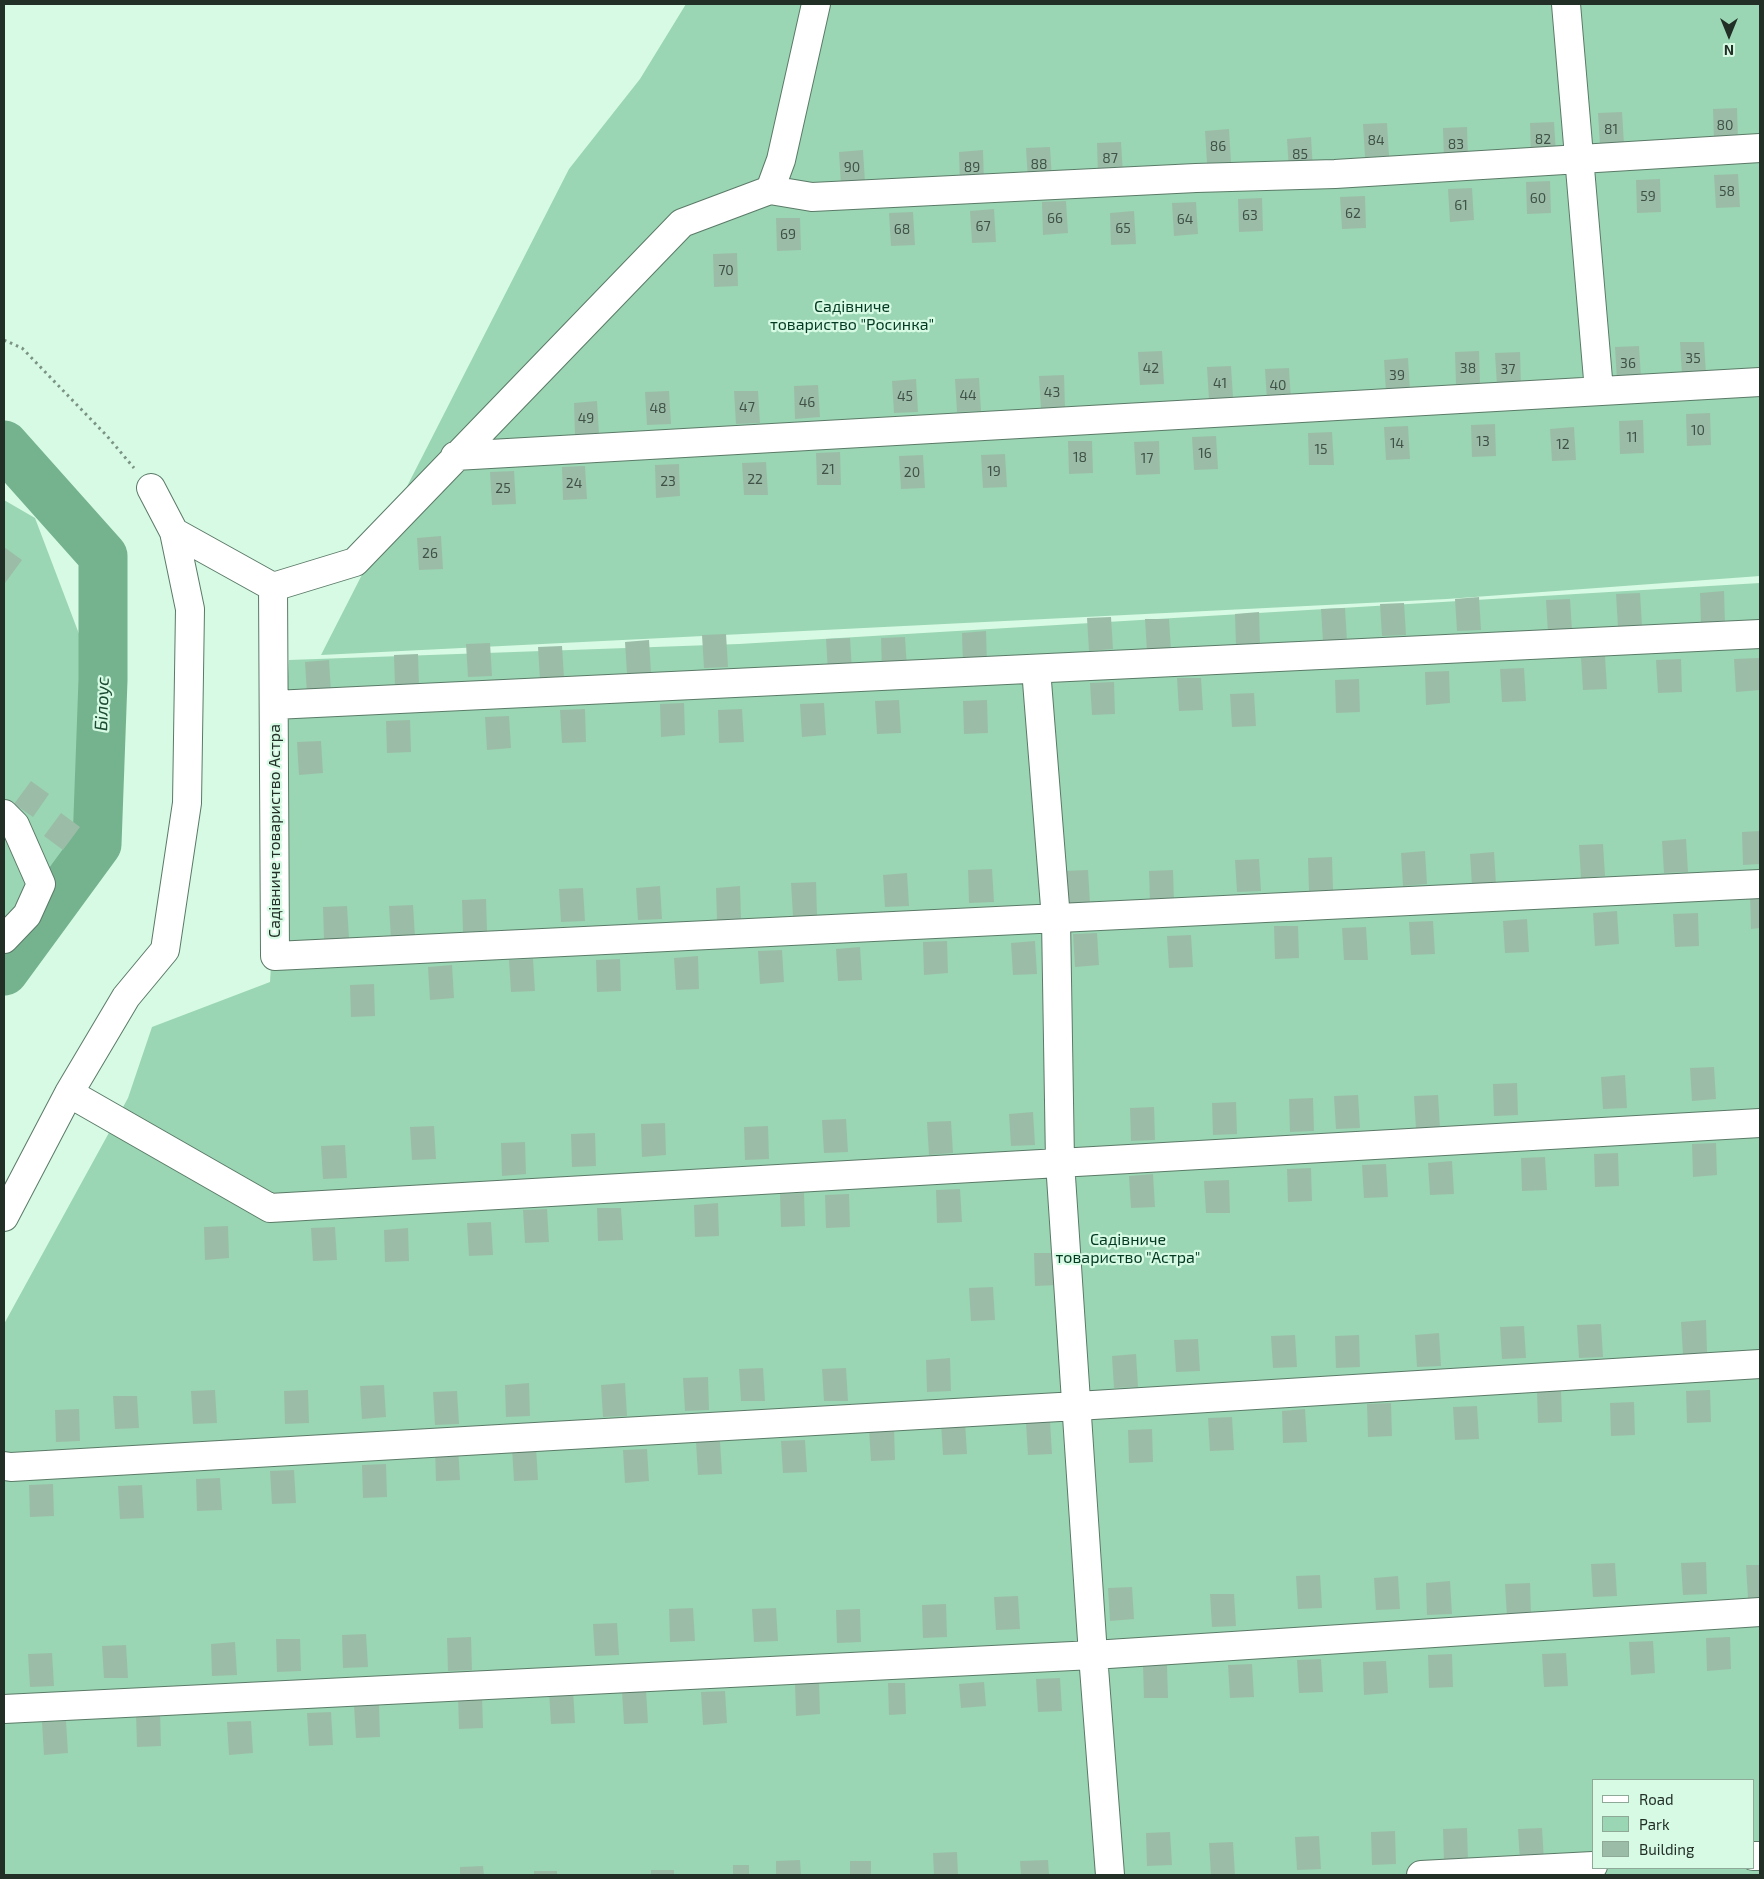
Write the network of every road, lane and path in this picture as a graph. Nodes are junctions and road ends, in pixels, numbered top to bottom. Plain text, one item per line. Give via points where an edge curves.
1 (816, 4) edge
2 (1566, 4) edge
3 (1760, 148) edge
4 (1578, 158) junction
5 (770, 190) junction
6 (4, 340) edge
7 (1760, 382) edge
8 (1599, 392) junction
9 (455, 456) junction
10 (151, 488) joint
11 (174, 532) junction
12 (273, 587) junction
13 (1760, 634) edge
14 (1036, 669) junction
15 (274, 705) junction
16 (4, 814) edge
17 (1760, 884) edge
18 (1056, 919) junction
19 (4, 939) edge
20 (69, 1093) junction
21 (1760, 1123) edge
22 (1060, 1162) junction
23 (4, 1217) edge
24 (1760, 1364) edge
25 (1077, 1406) junction
26 (4, 1466) edge
27 (1760, 1612) edge
28 (1093, 1655) junction
29 (4, 1710) edge
30 (1592, 1866) edge
31 (1110, 1875) edge
32 (1421, 1875) edge

1 - 5 street via 781,160
2 - 4 street
3 - 4 street
4 - 5 street via 1334,174 812,197
4 - 8 street
5 - 9 street via 682,222
6 - 10 path via 22,348 107,436
7 - 8 street
8 - 9 street
9 - 12 street via 355,562
10 - 11 street
11 - 12 street
11 - 20 street via 190,610 187,803 165,950 126,997
12 - 15 street, Садівниче товариство Астра
13 - 14 street
14 - 15 street
14 - 18 street
15 - 18 street, Садівниче товариство Астра via 275,956
16 - 19 street via 15,825 41,884 26,915
17 - 18 street
18 - 22 street
20 - 22 street via 270,1208
20 - 23 street
21 - 22 street
22 - 25 street
24 - 25 street
25 - 26 street
25 - 28 street
27 - 28 street
28 - 29 street
28 - 31 street
30 - 32 street

